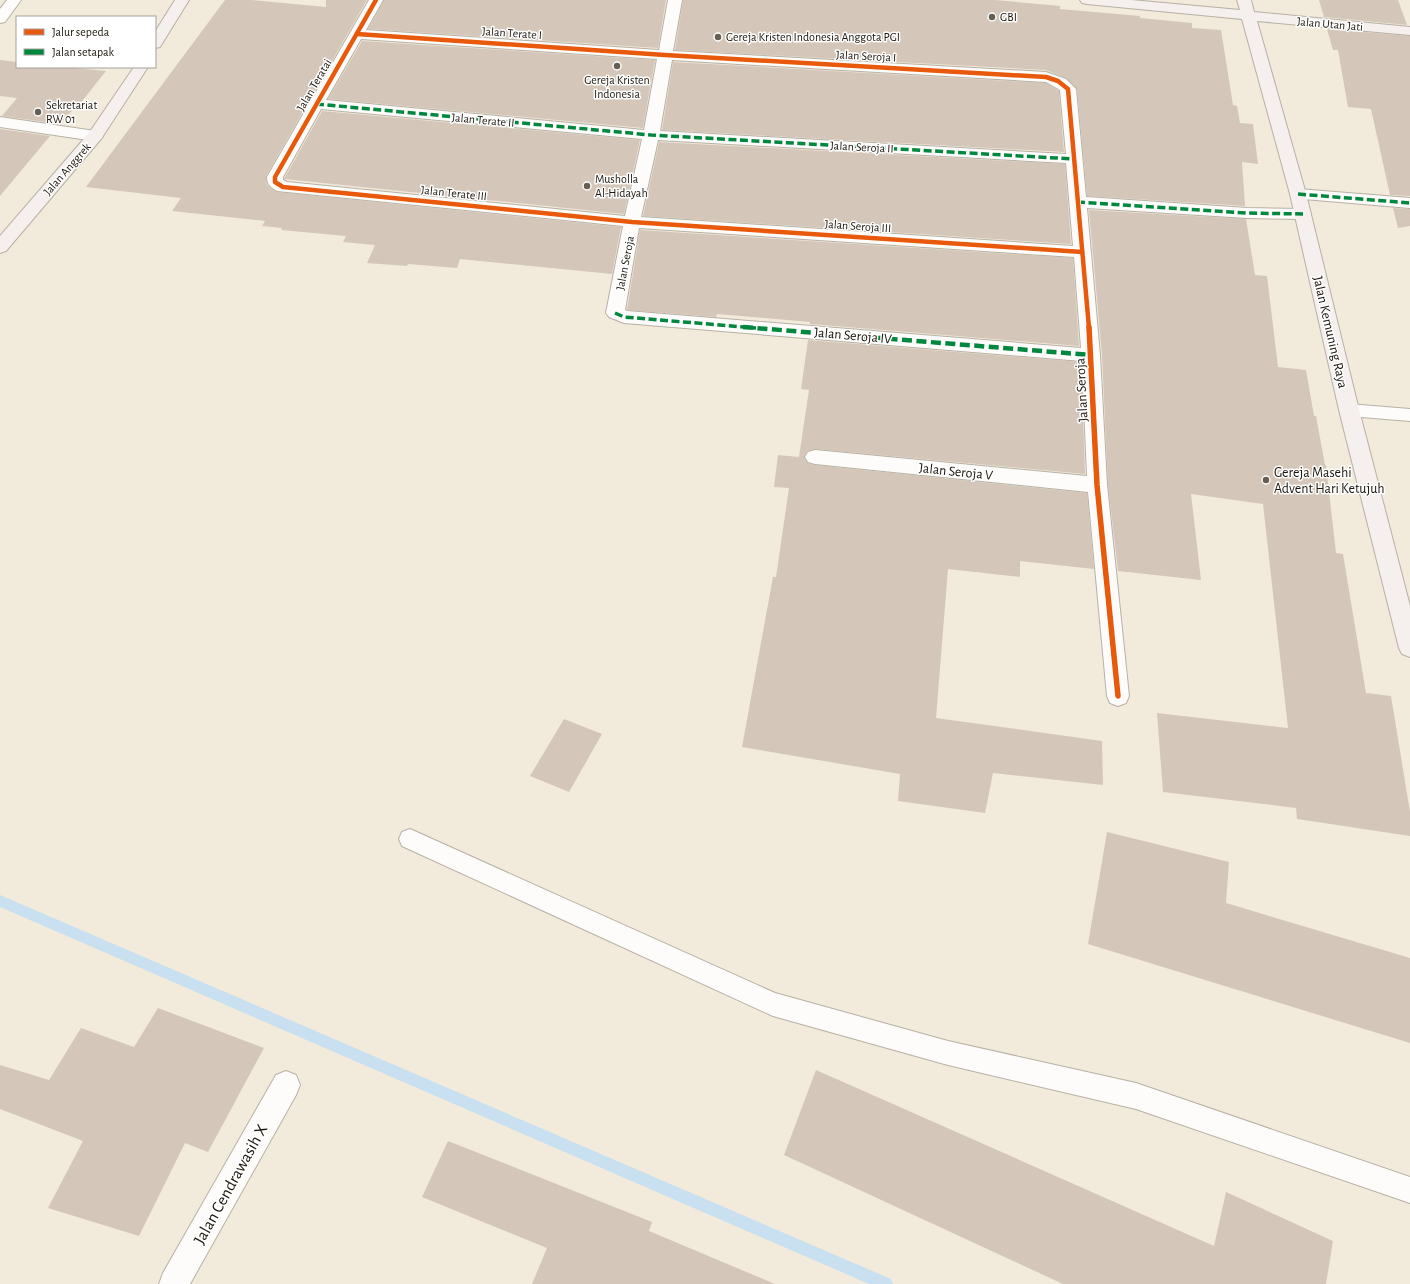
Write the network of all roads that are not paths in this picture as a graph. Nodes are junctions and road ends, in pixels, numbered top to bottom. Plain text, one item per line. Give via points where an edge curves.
1 (12, 0) edge
2 (182, 0) edge
3 (376, 0) edge
4 (674, 0) edge
5 (1087, 0) edge
6 (1239, 0) edge
7 (1247, 8) edge
8 (1198, 11) junction
9 (0, 19) edge
10 (1410, 31) edge
11 (357, 34) junction
12 (156, 42) edge
13 (665, 55) junction
14 (140, 68) edge
15 (1064, 84) joint
16 (316, 104) junction
17 (0, 122) edge
18 (651, 135) junction
19 (95, 136) junction
20 (1074, 159) junction
21 (275, 182) joint
22 (1298, 194) junction
23 (1077, 202) junction
24 (1410, 203) edge
25 (1303, 214) junction
26 (632, 222) junction
27 (0, 247) edge
28 (1082, 252) junction
29 (615, 313) joint
30 (1091, 355) junction
31 (1349, 410) junction
32 (1410, 415) edge
33 (815, 457) dead end
34 (1097, 485) junction
35 (1410, 648) edge
36 (1118, 696) dead end
37 (410, 839) dead end
38 (286, 1085) dead end
39 (1410, 1190) edge
40 (174, 1284) edge

1 - 9 street
2 - 12 street
3 - 11 street, Jalan Teratai
4 - 13 street, Jalan Seroja
5 - 8 street
6 - 8 street via 1228,8
7 - 8 street, Jalan Utan Jati
7 - 10 street, Jalan Utan Jati via 1281,19
7 - 22 street, Jalan Kemuning Raya
11 - 13 street, Jalan Terate I
11 - 16 street, Jalan Teratai
13 - 15 street, Jalan Seroja I via 1046,77
13 - 18 street, Jalan Seroja
14 - 19 street, Jalan Anggrek
15 - 20 street, Jalan Seroja via 1068,89
16 - 18 street, Jalan Terate II
16 - 21 street, Jalan Teratai via 275,177
17 - 19 street
18 - 20 street, Jalan Seroja II
18 - 26 street, Jalan Seroja
19 - 27 street, Jalan Anggrek
20 - 23 street, Jalan Seroja
21 - 26 street, Jalan Terate III via 283,187
22 - 24 street
22 - 25 street, Jalan Kemuning Raya
23 - 25 street
23 - 28 street, Jalan Seroja
25 - 31 street, Jalan Kemuning Raya
26 - 28 street, Jalan Seroja III
26 - 29 street, Jalan Seroja
28 - 30 street, Jalan Seroja
29 - 30 street, Jalan Seroja IV via 624,317
30 - 34 street, Jalan Seroja
31 - 32 lane
31 - 35 street, Jalan Kemuning Raya
33 - 34 street, Jalan Seroja V
34 - 36 street, Jalan Seroja
37 - 39 lane via 773,1004 948,1053 1136,1096
38 - 40 street, Jalan Cendrawasih X

